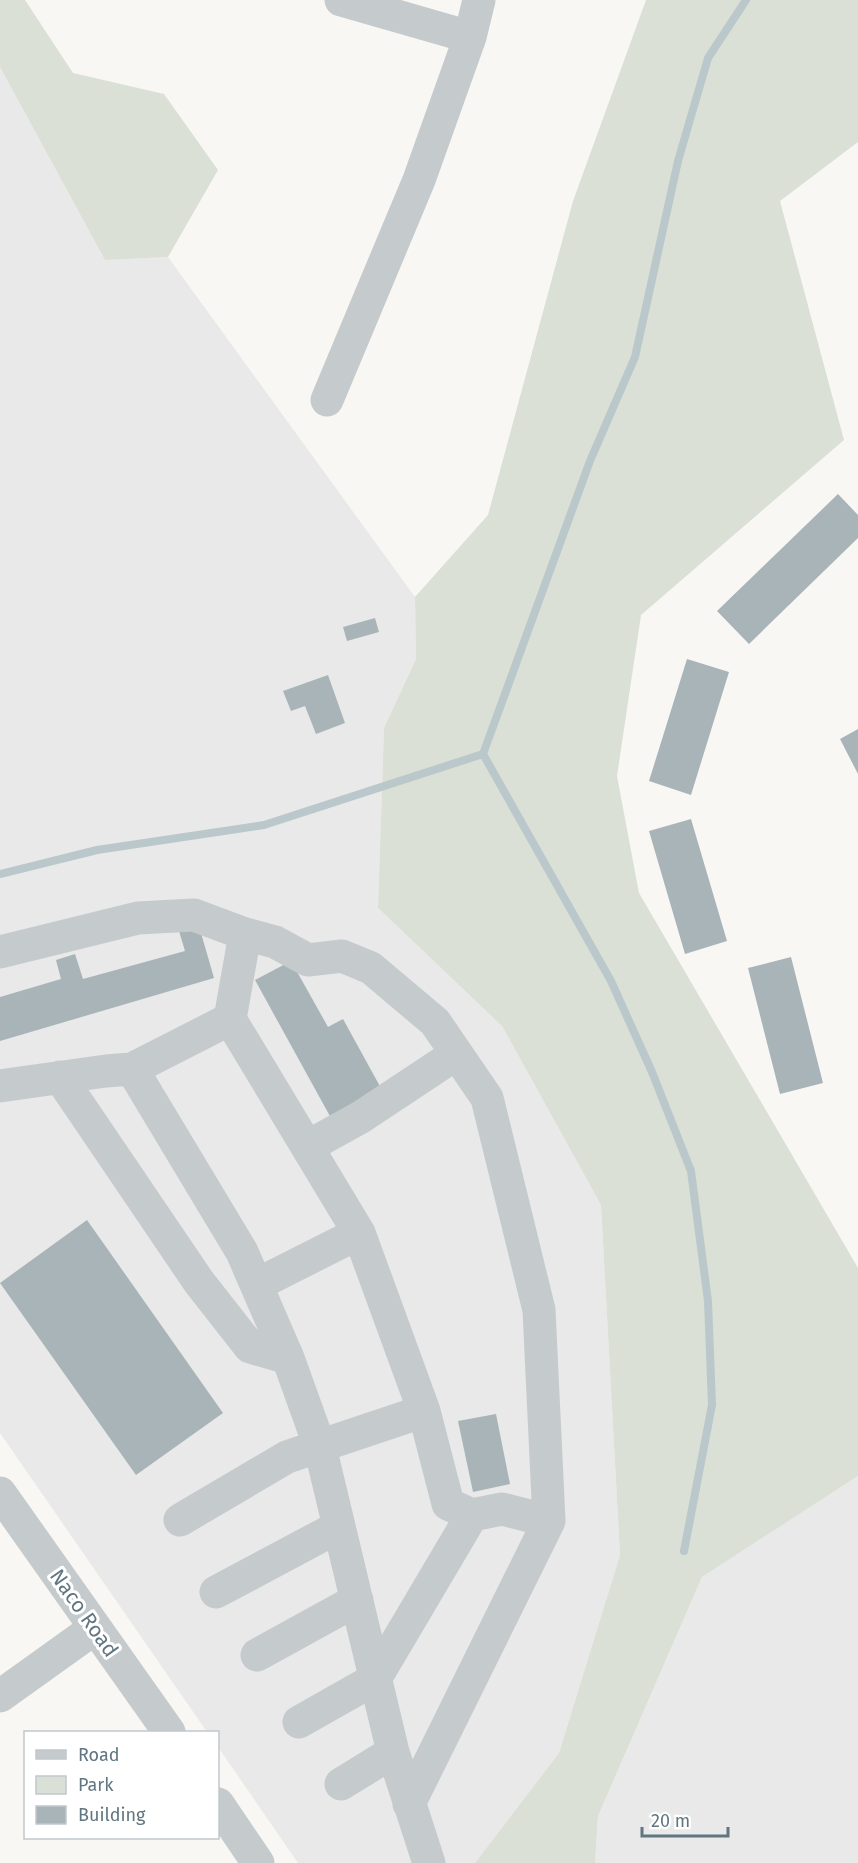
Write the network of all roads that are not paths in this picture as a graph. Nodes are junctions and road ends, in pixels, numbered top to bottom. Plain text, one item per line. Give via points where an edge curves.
1 (341, 0) edge
2 (479, 0) edge
3 (470, 37) junction
4 (327, 400) dead end
5 (245, 934) junction
6 (0, 952) edge
7 (230, 1019) junction
8 (456, 1054) junction
9 (132, 1070) junction
10 (60, 1077) junction
11 (0, 1086) edge
12 (307, 1147) junction
13 (359, 1233) junction
14 (258, 1284) junction
15 (288, 1358) junction
16 (424, 1411) junction
17 (320, 1447) junction
18 (0, 1493) edge
19 (472, 1515) junction
20 (180, 1520) dead end
21 (549, 1521) junction
22 (338, 1527) junction
23 (216, 1592) dead end
24 (357, 1600) junction
25 (95, 1628) junction
26 (257, 1655) dead end
27 (375, 1678) junction
28 (0, 1696) edge
29 (299, 1722) dead end
30 (168, 1731) edge
31 (393, 1752) junction
32 (341, 1784) dead end
33 (409, 1804) junction
34 (219, 1805) edge
35 (258, 1863) edge
36 (429, 1863) edge

1 - 3 street
2 - 3 street
3 - 4 street via 418,180
5 - 6 street via 194,915 138,918
5 - 7 street
5 - 8 street via 275,942 308,960 342,956 371,968 435,1022
7 - 9 street
7 - 12 street
8 - 12 street via 361,1117
8 - 21 street via 487,1098 539,1310
9 - 10 street
9 - 14 street
10 - 11 street
10 - 15 street via 199,1282 250,1347
12 - 13 street
13 - 14 street
13 - 16 street
14 - 15 street
15 - 17 street
16 - 17 street
16 - 19 street via 448,1504
17 - 20 street via 287,1457
17 - 22 street
18 - 25 street, Naco Road
19 - 21 street via 502,1509
19 - 27 street
21 - 33 street
22 - 23 street
22 - 24 street
24 - 26 street
24 - 27 street
25 - 28 street
25 - 30 street, Naco Road
27 - 29 street
27 - 31 street
31 - 32 street
31 - 33 street
33 - 36 street
34 - 35 street

